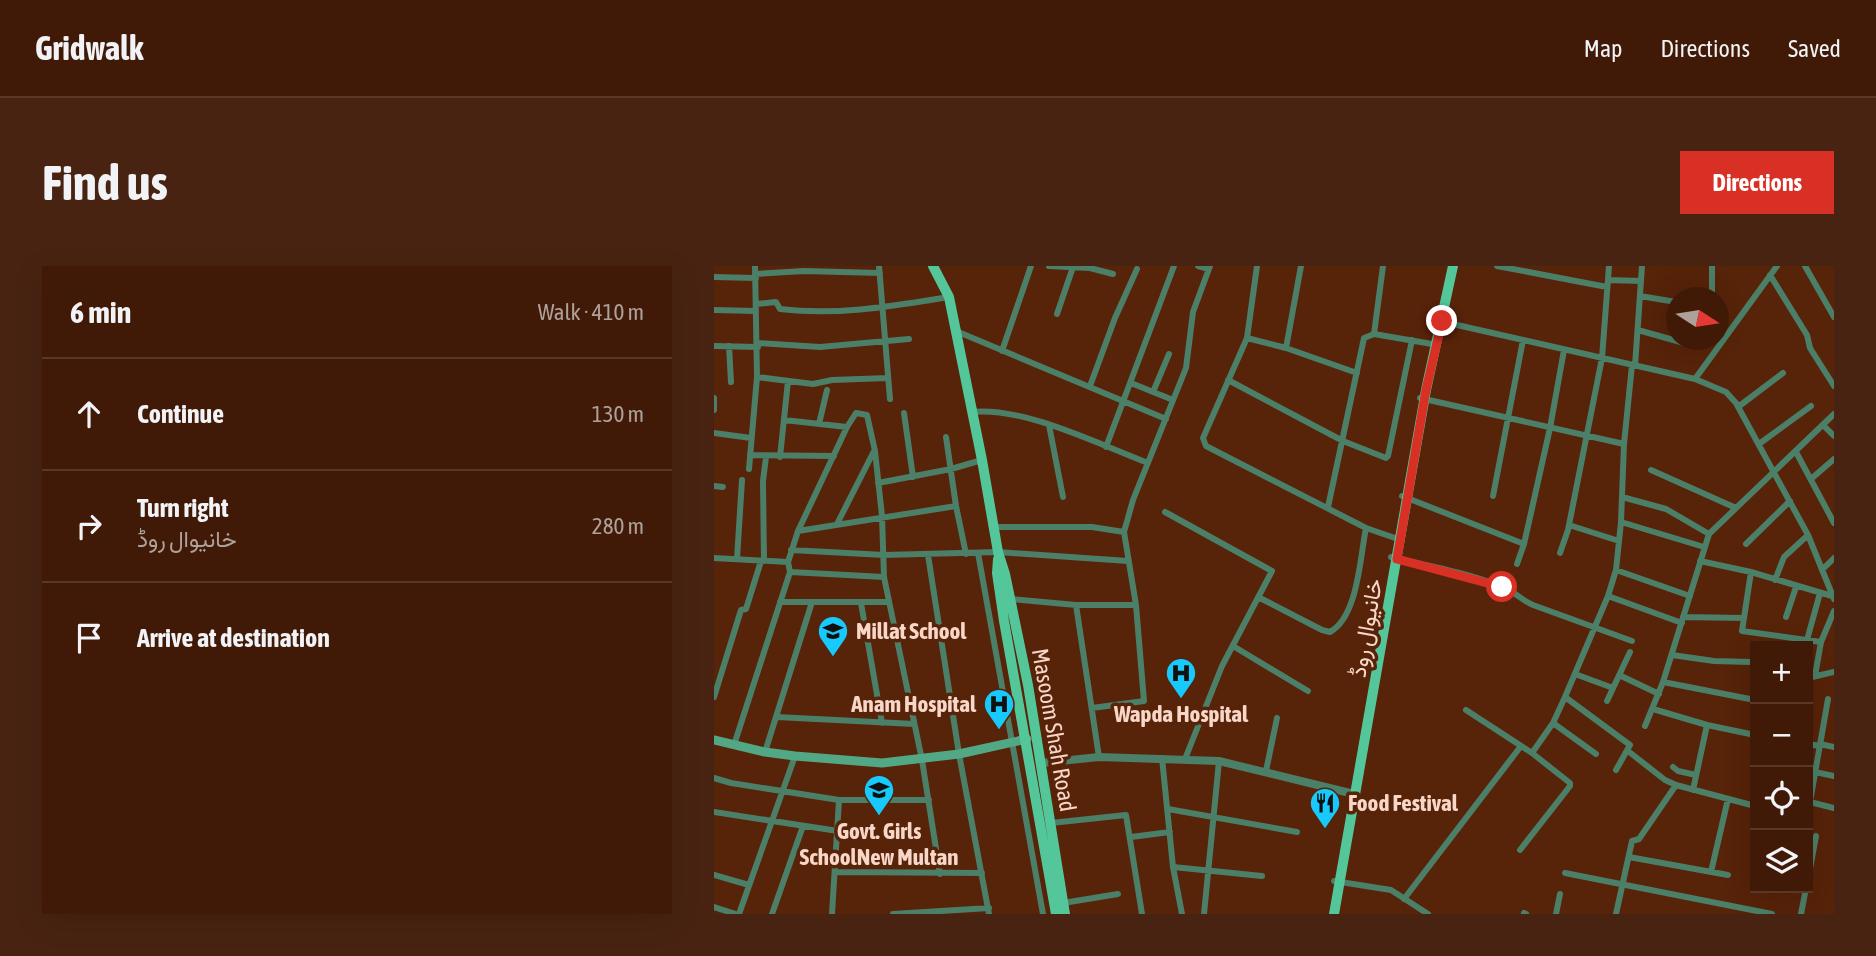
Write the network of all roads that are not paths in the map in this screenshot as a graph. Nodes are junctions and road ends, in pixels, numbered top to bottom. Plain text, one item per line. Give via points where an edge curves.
1 (933, 266) edge
2 (1031, 266) edge
3 (1049, 266) edge
4 (1174, 266) edge
5 (1198, 266) edge
6 (1257, 266) edge
7 (1301, 266) edge
8 (1383, 266) edge
9 (1447, 266) edge
10 (1454, 266) edge
11 (1497, 266) edge
12 (1552, 266) edge
13 (1609, 266) edge
14 (1642, 266) edge
15 (1712, 266) edge
16 (1776, 266) edge
17 (1805, 266) edge
18 (1073, 267) edge
19 (1209, 267) edge
20 (880, 269) edge
21 (1137, 269) dead end
22 (755, 272) edge
23 (1113, 274) dead end
24 (1770, 275) junction
25 (714, 277) edge
26 (1550, 277) junction
27 (1641, 281) junction
28 (1608, 284) junction
29 (1712, 287) edge
30 (1640, 296) junction
31 (948, 297) junction
32 (1666, 300) edge
33 (756, 308) junction
34 (882, 308) junction
35 (714, 310) edge
36 (1057, 314) dead end
37 (1834, 317) edge
38 (1439, 321) junction
39 (1638, 330) junction
40 (956, 331) junction
41 (1374, 334) junction
42 (1247, 338) junction
43 (1666, 338) edge
44 (909, 339) dead end
45 (1523, 340) junction
46 (1412, 341) junction
47 (886, 342) junction
48 (1432, 344) junction
49 (758, 345) junction
50 (714, 346) edge
51 (729, 346) junction
52 (1286, 348) junction
53 (1564, 350) junction
54 (1002, 351) junction
55 (1169, 354) dead end
56 (1602, 358) junction
57 (1634, 365) junction
58 (1357, 373) junction
59 (1783, 373) dead end
60 (757, 377) junction
61 (888, 378) junction
62 (1695, 379) junction
63 (1228, 380) junction
64 (788, 381) junction
65 (731, 382) dead end
66 (1131, 383) junction
67 (1090, 386) junction
68 (1834, 386) edge
69 (827, 390) dead end
70 (1153, 392) junction
71 (714, 398) edge
72 (890, 398) dead end
73 (1422, 398) junction
74 (1173, 400) junction
75 (1124, 401) junction
76 (1811, 406) dead end
77 (1738, 407) junction
78 (714, 410) edge
79 (904, 412) dead end
80 (971, 412) junction
81 (1834, 414) edge
82 (1508, 418) junction
83 (1166, 419) junction
84 (784, 420) junction
85 (820, 424) junction
86 (1049, 425) junction
87 (1823, 425) junction
88 (846, 427) junction
89 (1550, 428) junction
90 (714, 433) edge
91 (1586, 436) junction
92 (1834, 436) edge
93 (751, 438) junction
94 (946, 438) dead end
95 (1343, 441) junction
96 (1624, 444) junction
97 (1759, 444) junction
98 (1106, 447) junction
99 (875, 451) junction
100 (1796, 452) junction
101 (750, 456) junction
102 (834, 456) junction
103 (766, 457) junction
104 (780, 457) junction
105 (982, 460) junction
106 (1831, 462) edge
107 (1148, 463) junction
108 (749, 469) dead end
109 (951, 469) junction
110 (1651, 470) dead end
111 (1834, 471) edge
112 (1775, 472) junction
113 (913, 477) junction
114 (1811, 479) junction
115 (742, 480) dead end
116 (878, 482) junction
117 (714, 486) edge
118 (723, 487) dead end
119 (1493, 496) dead end
120 (1063, 497) dead end
121 (1405, 498) junction
122 (1622, 498) junction
123 (1790, 502) junction
124 (956, 506) junction
125 (1328, 508) junction
126 (1736, 508) junction
127 (1165, 512) dead end
128 (1832, 513) edge
129 (882, 516) junction
130 (1621, 522) junction
131 (1834, 523) edge
132 (837, 524) junction
133 (1569, 525) junction
134 (994, 527) junction
135 (1366, 528) junction
136 (798, 531) junction
137 (1124, 532) junction
138 (1709, 534) junction
139 (1808, 535) junction
140 (1395, 538) junction
141 (1619, 541) junction
142 (1524, 544) junction
143 (1746, 544) dead end
144 (1704, 547) junction
145 (791, 550) junction
146 (978, 553) junction
147 (998, 553) junction
148 (1560, 553) dead end
149 (967, 554) junction
150 (884, 555) junction
151 (928, 555) junction
152 (714, 558) edge
153 (1394, 558) junction
154 (1834, 558) edge
155 (737, 559) junction
156 (763, 561) junction
157 (1128, 561) junction
158 (1700, 561) junction
159 (788, 562) junction
160 (1517, 564) dead end
161 (1616, 570) junction
162 (1822, 570) junction
163 (790, 572) junction
164 (1751, 572) junction
165 (884, 577) junction
166 (1775, 580) junction
167 (1796, 587) junction
168 (1820, 593) junction
169 (1608, 596) junction
170 (1690, 596) junction
171 (1259, 598) junction
172 (1833, 598) edge
173 (1011, 600) junction
174 (780, 602) junction
175 (812, 602) junction
176 (889, 602) junction
177 (862, 603) junction
178 (1136, 605) junction
179 (1076, 606) junction
180 (1834, 611) edge
181 (1786, 617) dead end
182 (1744, 618) junction
183 (1683, 620) junction
184 (1594, 628) junction
185 (1757, 634) junction
186 (1791, 638) junction
187 (1807, 640) junction
188 (1632, 641) dead end
189 (1756, 641) edge
190 (1790, 641) edge
191 (1821, 642) junction
192 (1233, 646) junction
193 (1630, 652) dead end
194 (1672, 655) junction
195 (1750, 662) edge
196 (1813, 670) edge
197 (1834, 672) edge
198 (1575, 674) junction
199 (1619, 675) junction
200 (1813, 677) edge
201 (1663, 682) junction
202 (1028, 685) junction
203 (1016, 687) junction
204 (1613, 688) junction
205 (1308, 691) dead end
206 (1659, 694) junction
207 (714, 697) edge
208 (1565, 697) junction
209 (1370, 699) junction
210 (1750, 699) edge
211 (1828, 699) dead end
212 (1607, 701) dead end
213 (1092, 708) junction
214 (1653, 709) junction
215 (1826, 709) junction
216 (1466, 710) dead end
217 (1834, 711) edge
218 (777, 717) junction
219 (1278, 718) dead end
220 (882, 723) junction
221 (1553, 723) junction
222 (914, 724) junction
223 (1707, 725) junction
224 (1644, 726) dead end
225 (1750, 735) edge
226 (1027, 739) junction
227 (714, 740) edge
228 (1012, 742) junction
229 (1813, 744) edge
230 (734, 745) junction
231 (1820, 745) junction
232 (1521, 746) junction
233 (1834, 747) edge
234 (1628, 751) junction
235 (765, 752) junction
236 (1532, 753) junction
237 (960, 754) junction
238 (1596, 754) dead end
239 (795, 756) junction
240 (1099, 757) junction
241 (1162, 758) junction
242 (1185, 759) junction
243 (922, 760) junction
244 (1219, 761) junction
245 (1041, 763) junction
246 (1673, 767) dead end
247 (1616, 770) dead end
248 (1266, 771) junction
249 (1815, 772) junction
250 (1696, 775) junction
251 (1834, 776) edge
252 (714, 778) edge
253 (1676, 785) junction
254 (1693, 790) junction
255 (781, 791) junction
256 (1350, 793) junction
257 (1728, 799) junction
258 (839, 800) junction
259 (929, 800) junction
260 (1750, 805) edge
261 (1834, 808) edge
262 (1168, 809) junction
263 (714, 812) edge
264 (1215, 817) junction
265 (1046, 819) junction
266 (770, 822) junction
267 (803, 826) junction
268 (838, 831) junction
269 (1170, 832) junction
270 (1297, 832) dead end
271 (1816, 836) dead end
272 (1130, 837) junction
273 (1520, 850) dead end
274 (1813, 852) edge
275 (1629, 857) junction
276 (1173, 867) junction
277 (1210, 870) junction
278 (836, 872) junction
279 (1711, 872) junction
280 (982, 873) junction
281 (1565, 873) dead end
282 (940, 874) junction
283 (714, 875) edge
284 (1728, 875) dead end
285 (1262, 876) dead end
286 (1337, 882) junction
287 (749, 885) junction
288 (1622, 885) junction
289 (1805, 893) edge
290 (1118, 894) dead end
291 (1560, 894) dead end
292 (1404, 899) junction
293 (1063, 902) junction
294 (714, 907) edge
295 (989, 911) edge
296 (737, 914) edge
297 (772, 914) edge
298 (832, 914) edge
299 (893, 914) edge
300 (1043, 914) edge
301 (1056, 914) edge
302 (1065, 914) edge
303 (1142, 914) edge
304 (1182, 914) edge
305 (1204, 914) edge
306 (1329, 914) edge
307 (1334, 914) edge
308 (1428, 914) edge
309 (1556, 914) edge
310 (1616, 914) edge
311 (1772, 914) edge
312 (1801, 914) edge

1 - 31 main road, Masoom Shah Road
2 - 54 street
3 - 18 street
4 - 66 street
5 - 19 street
6 - 42 street
7 - 52 street
8 - 41 street
9 - 38 main road, خانیوال روڈ
10 - 38 main road, خانیوال روڈ
11 - 26 street
12 - 26 street
13 - 28 street
14 - 27 street
15 - 29 street
16 - 24 street
17 - 37 street
18 - 23 street
18 - 36 street
19 - 74 street via 1193,312 1186,368
20 - 22 street
20 - 34 street
21 - 67 street
22 - 25 street
22 - 33 street
24 - 62 street
24 - 68 street
26 - 28 street
27 - 28 street
27 - 30 street
28 - 56 street
30 - 32 street
30 - 39 street
31 - 34 street
31 - 40 main road, Masoom Shah Road
33 - 34 street via 776,302 780,309 817,312
33 - 35 street
33 - 49 street
34 - 47 street
38 - 45 street
38 - 48 main road, خانیوال روڈ
38 - 73 main road, خانیوال روڈ
39 - 43 street
39 - 57 street
40 - 54 street
40 - 80 main road, Masoom Shah Road
41 - 46 street
41 - 58 street via 1364,338
42 - 52 street
42 - 63 street
44 - 47 street
45 - 53 street
45 - 82 street
46 - 48 street
46 - 95 street via 1387,457
47 - 49 street
47 - 61 street
48 - 73 main road, خانیوال روڈ
49 - 51 street
49 - 60 street
50 - 51 street
51 - 65 street
52 - 58 street
53 - 56 street
53 - 89 street
54 - 67 street
55 - 70 street
56 - 57 street
56 - 91 street
57 - 62 street
57 - 96 street
58 - 95 street
59 - 77 street
60 - 64 street
60 - 93 street
61 - 64 street via 813,384
61 - 72 street
62 - 77 street via 1726,391
63 - 95 street
63 - 125 street via 1203,438 1206,446
64 - 84 street
66 - 70 street
66 - 75 street
67 - 75 street
69 - 85 street
70 - 74 street
71 - 78 street
73 - 82 street
73 - 121 main road, خانیوال روڈ
74 - 83 street
75 - 83 street
75 - 98 street
76 - 97 street
77 - 97 street
79 - 113 street
80 - 86 street via 990,410
80 - 105 main road, Masoom Shah Road
81 - 87 street
82 - 89 street
82 - 119 street
83 - 107 street
84 - 85 street
84 - 104 street
85 - 88 street
86 - 98 street
86 - 120 street
87 - 92 street
87 - 100 street
88 - 99 street via 856,413 867,415
88 - 102 street
89 - 91 street
89 - 142 street
90 - 93 street
91 - 96 street
91 - 133 street
93 - 101 street
94 - 109 street
95 - 125 street
96 - 122 street
97 - 112 street
98 - 107 street
99 - 116 street
99 - 132 street
100 - 112 street
100 - 114 street
101 - 103 street
101 - 108 street
102 - 104 street
102 - 136 street
103 - 104 street
103 - 156 street
105 - 109 street
105 - 134 main road, Masoom Shah Road
106 - 111 street
106 - 114 street
107 - 137 street
109 - 113 street
109 - 124 street
110 - 126 street
112 - 123 street
112 - 126 street
113 - 116 street
114 - 128 street
115 - 155 street
116 - 129 street
117 - 118 street
121 - 140 main road, خانیوال روڈ
121 - 142 street
121 - 153 main road, خانیوال روڈ
122 - 130 street
122 - 138 street via 1667,509
123 - 139 street
123 - 143 street
124 - 129 street
124 - 149 street
125 - 135 street
126 - 138 street
127 - 171 street via 1271,569
128 - 131 street
129 - 132 street
129 - 150 street
130 - 141 street
130 - 144 street
132 - 136 street
133 - 141 street
133 - 148 street
134 - 137 street via 1092,527
134 - 147 main road, Masoom Shah Road
135 - 140 street
135 - 171 street via 1351,604 1336,629 1322,630
136 - 145 street
137 - 157 street
138 - 144 street
139 - 162 street
139 - 166 street via 1785,556
140 - 153 main road, خانیوال روڈ
141 - 161 street
142 - 160 street
144 - 158 street
145 - 150 street
145 - 159 street
146 - 147 street
146 - 149 street
146 - 228 street
147 - 157 street
147 - 173 main road, Masoom Shah Road
147 - 203 main road, Masoom Shah Road via 998,581
149 - 151 street
150 - 151 street
150 - 165 street
151 - 237 street
152 - 155 street
153 - 184 street via 1502,587 1528,603
153 - 209 main road, خانیوال روڈ
154 - 162 street
155 - 156 street
156 - 159 street
156 - 207 street via 746,609 741,610
157 - 178 street
158 - 164 street
158 - 170 street
159 - 163 street
161 - 169 street
161 - 170 street
162 - 172 street
163 - 165 street
163 - 174 street
164 - 166 street
164 - 182 street
165 - 176 street
166 - 167 street
167 - 168 street
167 - 181 street
168 - 172 street
168 - 187 street
169 - 183 street
169 - 184 street
170 - 183 street
171 - 192 street
173 - 179 street
173 - 202 main road, Masoom Shah Road
174 - 175 street
174 - 230 street
175 - 177 street
175 - 218 street
176 - 177 street
176 - 222 street
177 - 220 street
178 - 179 street
178 - 213 street via 1144,701
179 - 213 street
180 - 191 street
182 - 183 street
182 - 185 street via 1742,631
183 - 194 street
184 - 188 street
184 - 198 street
185 - 186 street
185 - 189 street
186 - 187 street
186 - 190 street
187 - 191 street
191 - 196 street
192 - 205 street
192 - 242 street
193 - 199 street
194 - 195 street
194 - 201 street
197 - 200 street
198 - 204 street
198 - 208 street
199 - 204 street
199 - 206 street
201 - 206 street
201 - 210 street
202 - 203 main road
202 - 245 main road, Masoom Shah Road
203 - 226 main road, Masoom Shah Road
204 - 212 street
206 - 214 street
208 - 221 street
208 - 234 street via 1630,745
209 - 256 main road, خانیوال روڈ
209 - 286 main road, خانیوال روڈ
211 - 215 street
213 - 240 street
214 - 223 street
214 - 224 street
215 - 217 street
215 - 231 street
216 - 232 street
218 - 220 street
218 - 235 street
219 - 248 street
220 - 222 street
221 - 236 street
221 - 238 street
222 - 243 street
223 - 225 street
223 - 250 street
226 - 228 main road
226 - 265 main road, Masoom Shah Road
227 - 230 main road
228 - 237 main road
228 - 300 street
229 - 231 street
230 - 235 main road
231 - 233 street
231 - 249 street
232 - 236 street
232 - 292 street
234 - 247 street
234 - 253 street
235 - 239 main road
236 - 273 street via 1570,784
237 - 243 main road
237 - 280 street
239 - 243 main road via 881,763
239 - 255 street
240 - 241 street
240 - 245 street
241 - 242 street
241 - 262 street
242 - 244 street
243 - 259 street
244 - 248 street
244 - 264 street
245 - 265 main road, Masoom Shah Road
246 - 250 street
248 - 256 street
249 - 251 street
249 - 261 street via 1810,802
250 - 254 street
252 - 255 street
253 - 254 street
253 - 275 street via 1640,839 1632,841
254 - 257 street
255 - 258 street
255 - 266 street
256 - 286 main road, خانیوال روڈ
257 - 260 street
257 - 279 street
258 - 259 street
258 - 268 street
259 - 282 street
262 - 264 street
262 - 269 street
263 - 266 street
264 - 270 street
264 - 277 street
265 - 272 street via 1123,815
265 - 293 main road, Masoom Shah Road
265 - 301 main road, Masoom Shah Road
266 - 267 street
266 - 287 street
267 - 268 street
267 - 297 street
268 - 278 street
269 - 272 street
269 - 276 street
271 - 274 street
272 - 303 street
275 - 279 street
275 - 288 street
276 - 277 street
276 - 304 street
277 - 285 street
277 - 305 street
278 - 282 street
278 - 298 street
279 - 284 street
280 - 282 street
280 - 295 street
281 - 288 street
283 - 287 street
286 - 292 street via 1391,890
286 - 306 main road, خانیوال روڈ
286 - 307 main road, خانیوال روڈ
287 - 296 street
288 - 310 street
288 - 311 street
289 - 312 street
290 - 293 street
291 - 309 street
292 - 308 street
293 - 302 main road, Masoom Shah Road
294 - 296 street
295 - 299 street

